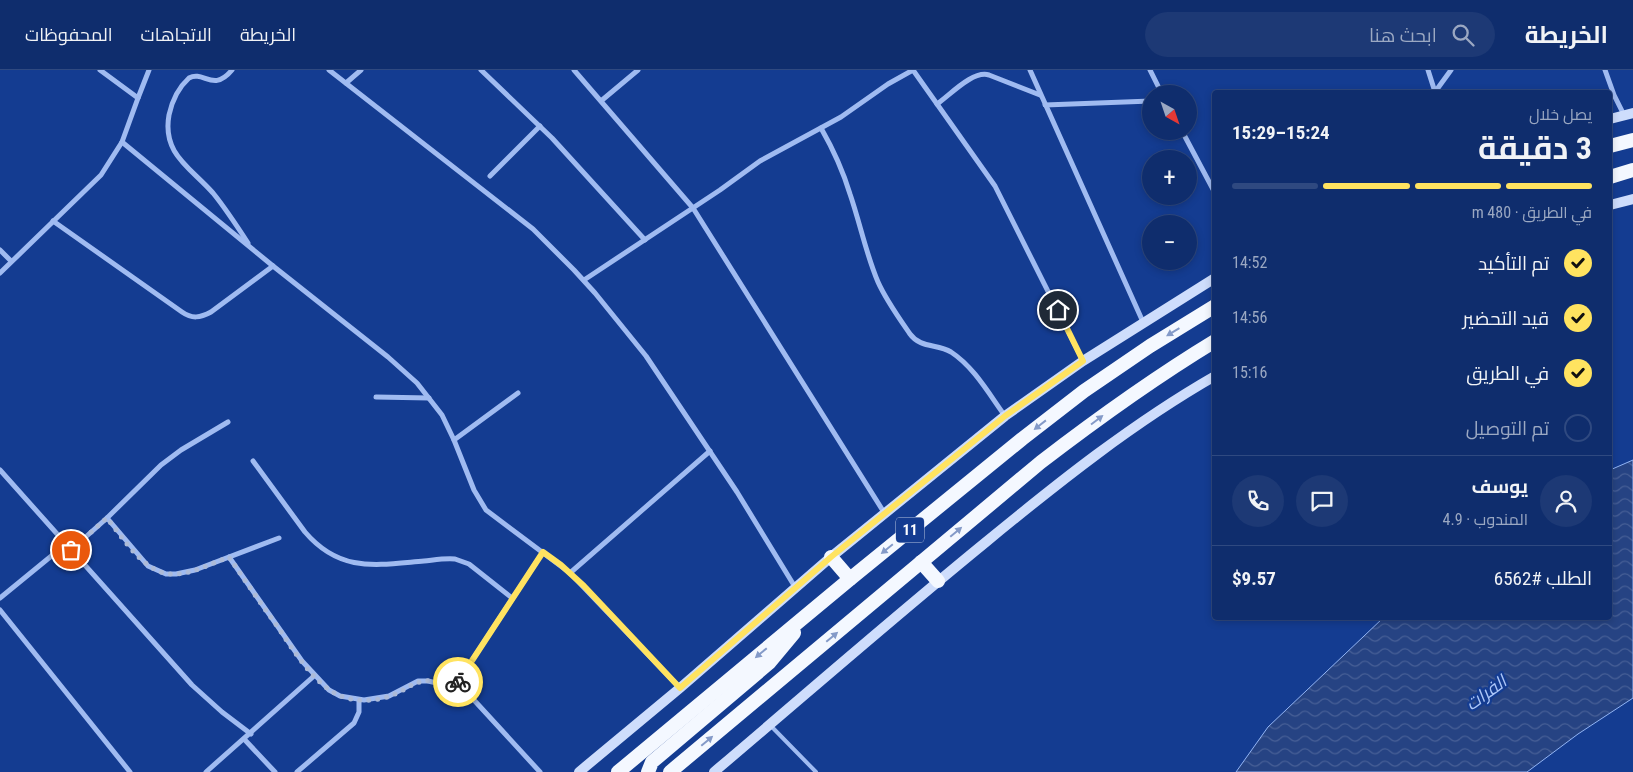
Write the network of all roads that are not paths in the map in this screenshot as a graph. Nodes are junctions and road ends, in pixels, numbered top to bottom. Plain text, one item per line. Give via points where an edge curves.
1 (100, 70) edge
2 (149, 70) edge
3 (232, 70) edge
4 (329, 70) edge
5 (360, 70) edge
6 (481, 70) edge
7 (574, 70) edge
8 (638, 70) edge
9 (913, 70) edge
10 (1030, 70) edge
11 (1150, 70) edge
12 (1428, 70) edge
13 (1451, 70) edge
14 (1604, 70) edge
15 (346, 83) junction
16 (1158, 85) edge
17 (1434, 90) edge
18 (1436, 90) edge
19 (1040, 95) junction
20 (138, 98) junction
21 (601, 101) junction
22 (1142, 101) edge
23 (937, 104) junction
24 (1045, 105) junction
25 (1629, 114) edge
26 (1612, 118) edge
27 (540, 126) junction
28 (821, 128) junction
29 (1187, 140) edge
30 (1633, 140) edge
31 (122, 142) junction
32 (1612, 145) edge
33 (1633, 170) edge
34 (490, 176) dead end
35 (1612, 176) edge
36 (1212, 187) edge
37 (1633, 199) edge
38 (1612, 204) edge
39 (693, 208) junction
40 (53, 222) junction
41 (645, 240) junction
42 (0, 250) edge
43 (253, 250) junction
44 (11, 261) junction
45 (273, 266) junction
46 (0, 273) edge
47 (584, 280) junction
48 (1212, 280) edge
49 (1212, 308) edge
50 (1144, 322) junction
51 (1212, 343) edge
52 (1083, 361) junction
53 (1212, 378) edge
54 (518, 393) dead end
55 (376, 398) dead end
56 (430, 398) junction
57 (1005, 416) junction
58 (228, 422) dead end
59 (454, 440) junction
60 (710, 451) junction
61 (254, 461) dead end
62 (0, 470) edge
63 (885, 514) junction
64 (107, 518) junction
65 (279, 538) dead end
66 (66, 544) junction
67 (71, 550) junction
68 (543, 552) junction
69 (229, 557) junction
70 (831, 557) junction
71 (921, 562) junction
72 (570, 573) junction
73 (850, 579) junction
74 (938, 581) junction
75 (796, 588) junction
76 (0, 598) edge
77 (512, 598) junction
78 (0, 610) edge
79 (811, 611) junction
80 (314, 676) junction
81 (454, 688) junction
82 (680, 688) junction
83 (359, 700) junction
84 (770, 725) junction
85 (251, 734) junction
86 (244, 739) junction
87 (130, 772) edge
88 (206, 772) edge
89 (275, 772) edge
90 (297, 772) edge
91 (540, 772) edge
92 (578, 772) edge
93 (618, 772) edge
94 (648, 772) edge
95 (670, 772) edge
96 (714, 772) edge
97 (816, 772) edge

1 - 20 street
2 - 20 street
3 - 43 street via 218,80 197,74 189,79 173,101 168,138 176,154 219,201
4 - 15 street
5 - 15 street
6 - 27 street
7 - 21 street
8 - 21 street
9 - 23 street
9 - 28 street
10 - 19 street
11 - 16 street
12 - 17 street
13 - 18 street
14 - 25 street via 1614,95
15 - 47 street via 533,229
19 - 23 street via 981,74
19 - 24 street
20 - 31 street
21 - 39 street
22 - 24 street
23 - 52 street via 995,186
24 - 50 street
25 - 26 main road
27 - 34 street
27 - 41 street
28 - 39 street via 760,160
28 - 57 street via 848,186 878,282 891,304 919,342 941,348 959,358
29 - 36 street
30 - 32 highway
31 - 40 street via 102,175
31 - 43 street
33 - 35 highway
37 - 38 main road
39 - 41 street
39 - 63 street
40 - 44 street
40 - 45 street via 193,317 211,312
41 - 47 street
42 - 44 street
43 - 45 street
44 - 46 street
45 - 56 street via 388,357
47 - 60 street via 646,356
48 - 50 main road
49 -> 73 highway, 11 via 1084,391
50 - 52 main road
71 -> 51 highway, 11 via 1040,462 1166,371
52 - 57 main road
53 - 74 main road via 1104,449
54 - 59 street
55 - 56 street
56 - 59 street
57 - 63 main road
58 - 64 street via 166,461
59 - 68 street via 482,504
60 - 72 street
60 - 75 street
61 - 77 street via 314,543 337,558 363,565 455,559 469,564
62 - 66 street
63 - 70 main road
64 - 67 street
64 - 69 street via 141,559 156,571 186,573
65 - 69 street
66 - 67 street
66 - 76 street
67 - 85 street via 192,685
68 - 72 street
68 - 77 street
69 - 80 street
70 - 73 highway
70 - 75 main road
71 - 74 highway
95 -> 71 highway, 11
72 - 82 street
73 - 79 highway, 11
74 - 84 main road
75 - 82 main road
77 - 81 street
78 - 87 street
79 -> 93 highway, 11
79 - 94 highway via 769,663 652,762
80 - 83 street via 340,696
80 - 85 street
81 - 83 street via 422,681 389,696
81 - 91 street via 473,699
82 - 92 main road
83 - 90 street via 359,712 354,723
84 - 96 main road
84 - 97 lane
85 - 86 street
86 - 88 street
86 - 89 street

